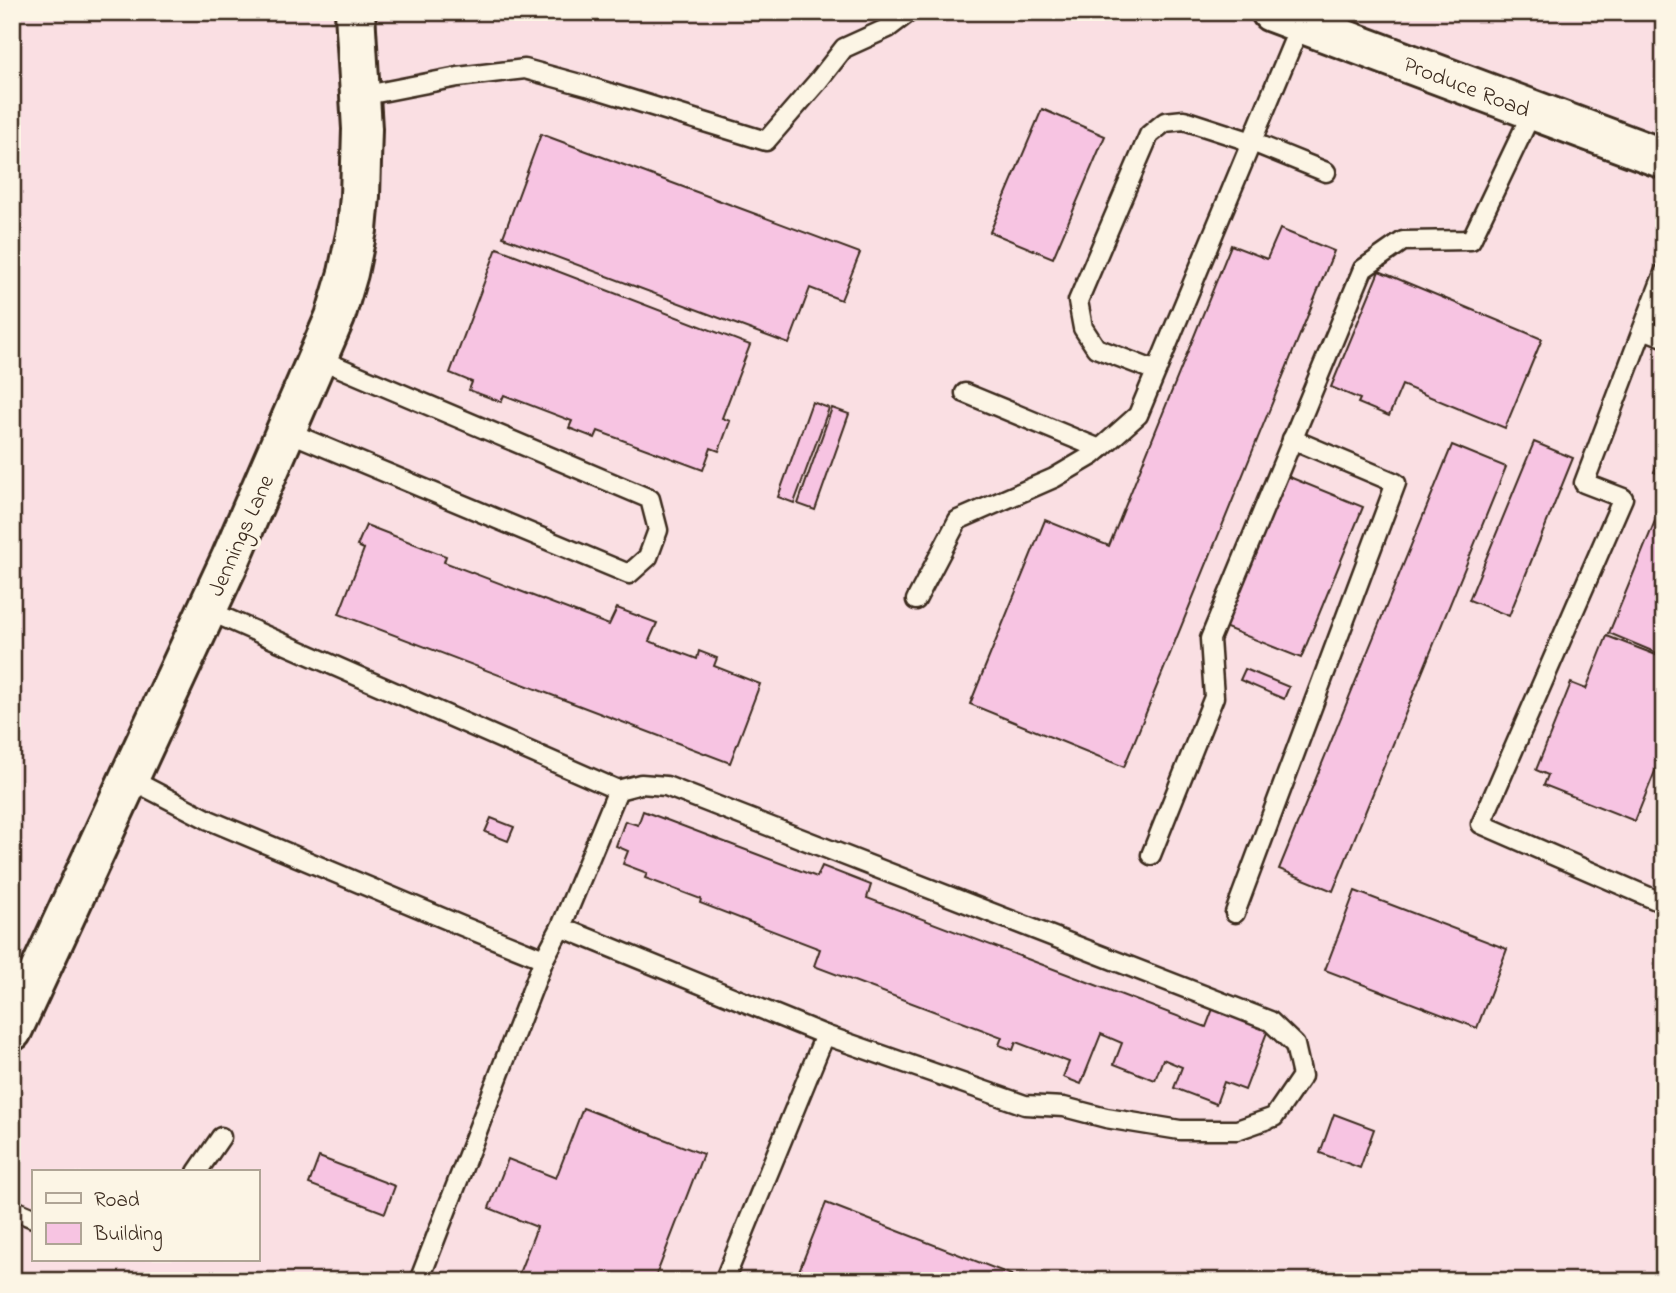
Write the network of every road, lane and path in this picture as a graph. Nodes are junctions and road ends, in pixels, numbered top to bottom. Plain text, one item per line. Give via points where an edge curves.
1 (355, 12) edge
2 (909, 12) edge
3 (1286, 18) edge
4 (360, 96) junction
5 (1533, 110) junction
6 (1252, 142) junction
7 (1664, 159) edge
8 (1326, 172) dead end
9 (1664, 273) edge
10 (1643, 329) junction
11 (1664, 337) edge
12 (317, 358) junction
13 (1156, 371) junction
14 (965, 393) dead end
15 (286, 431) junction
16 (1292, 439) junction
17 (1100, 449) junction
18 (916, 600) dead end
19 (207, 610) junction
20 (130, 779) junction
21 (618, 790) junction
22 (1151, 855) dead end
23 (1656, 900) dead end
24 (1235, 913) dead end
25 (561, 927) junction
26 (544, 959) junction
27 (12, 1031) edge
28 (825, 1035) junction
29 (221, 1137) dead end
30 (198, 1170) edge
31 (12, 1209) edge
32 (32, 1218) edge
33 (419, 1281) edge
34 (724, 1281) edge

1 - 4 street, Jennings Lane
2 - 4 lane via 888,28 844,48 766,141 524,69
3 - 5 street, Produce Road
3 - 6 lane
4 - 12 street, Jennings Lane via 357,230 335,317
5 - 7 street, Produce Road
5 - 16 lane via 1471,240 1403,241 1363,269
6 - 8 lane
6 - 13 lane
6 - 13 lane via 1184,120 1165,122 1149,135 1078,301 1083,328 1096,348
9 - 10 lane
10 - 11 lane
10 - 23 lane via 1584,483 1623,498 1482,824
12 - 15 street, Jennings Lane
12 - 15 lane via 650,499 659,530 648,557 629,574
13 - 17 lane via 1138,415
14 - 17 lane
15 - 19 street, Jennings Lane
16 - 22 lane via 1210,639 1214,696
16 - 24 lane via 1396,483
17 - 18 lane via 1054,478 958,520
19 - 20 street, Jennings Lane
19 - 21 lane
20 - 26 lane via 209,820
20 - 27 street, Jennings Lane
21 - 25 lane
21 - 28 lane via 641,784 666,786 1270,1021 1295,1045 1302,1076 1274,1117 1237,1130 1180,1130 1064,1107 1025,1105
25 - 26 lane
25 - 28 lane
26 - 33 lane
28 - 34 lane
29 - 30 lane
31 - 32 lane

